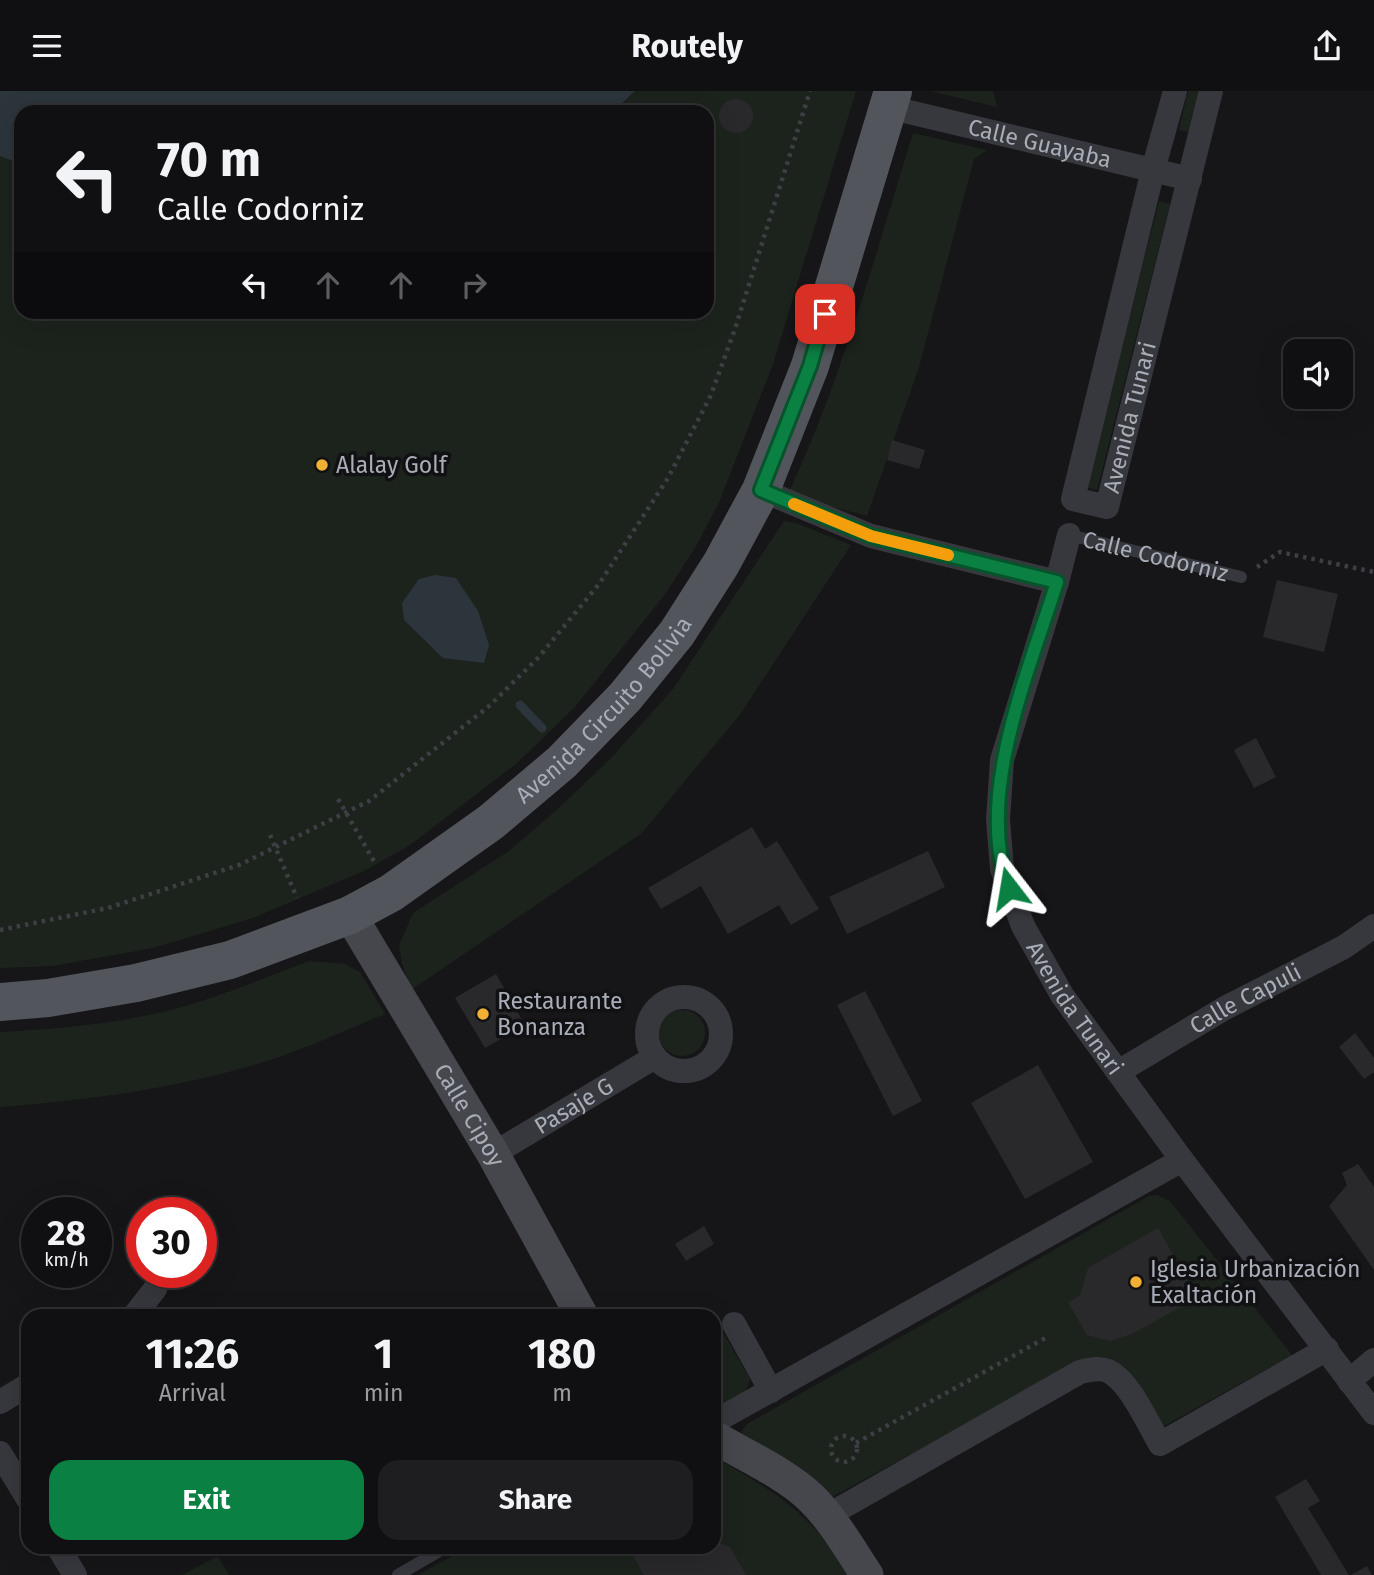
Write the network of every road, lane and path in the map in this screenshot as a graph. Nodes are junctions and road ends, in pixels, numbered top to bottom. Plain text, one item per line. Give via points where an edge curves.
1 (810, 91) edge
2 (1175, 91) edge
3 (1211, 91) edge
4 (891, 99) edge
5 (1153, 170) junction
6 (1190, 179) junction
7 (761, 490) junction
8 (1069, 535) joint
9 (1374, 572) edge
10 (1241, 577) joint
11 (1057, 582) junction
12 (338, 800) dead end
13 (346, 813) junction
14 (270, 835) dead end
15 (275, 847) junction
16 (376, 864) dead end
17 (298, 899) dead end
18 (350, 915) junction
19 (1374, 926) edge
20 (0, 930) edge
21 (0, 1002) edge
22 (655, 1057) dead end
23 (1118, 1072) junction
24 (493, 1154) junction
25 (1182, 1160) junction
26 (155, 1289) dead end
27 (139, 1309) edge
28 (578, 1309) edge
29 (734, 1324) dead end
30 (1049, 1336) dead end
31 (1327, 1349) junction
32 (1374, 1360) edge
33 (1349, 1381) junction
34 (21, 1389) edge
35 (771, 1391) junction
36 (0, 1402) edge
37 (1374, 1413) edge
38 (721, 1418) edge
39 (721, 1441) edge
40 (856, 1443) junction
41 (0, 1453) edge
42 (21, 1488) edge
43 (827, 1516) junction
44 (62, 1554) edge
45 (434, 1554) edge
46 (75, 1575) edge
47 (398, 1575) edge
48 (867, 1575) edge

1 - 13 path via 711,395 668,478 599,584 538,658 488,707 369,801
2 - 5 street, Avenida Tunari
3 - 6 street, Avenida Tunari
4 - 5 street, Calle Guayaba
4 - 7 main road, Avenida Circuito Bolivia via 810,366
5 - 6 street, Calle Guayaba
5 - 6 street, Avenida Tunari via 1073,499 1107,507
7 - 11 street via 871,536
7 - 18 main road, Avenida Circuito Bolivia via 677,633 625,697 562,762 491,822 391,893
8 - 10 lane, Calle Codorniz
8 - 11 street, Avenida Tunari
9 - 10 path via 1280,552
11 - 23 street, Avenida Tunari via 1002,760 998,819 1002,869 1024,926 1062,995
12 - 13 path
13 - 15 path
13 - 16 path
14 - 15 path
15 - 17 path
15 - 20 path via 239,865 108,908
18 - 21 main road, Avenida Circuito Bolivia via 230,960 149,980
18 - 24 main road, Calle Cipoy
19 - 23 street, Calle Capuli
22 - 24 street, Pasaje G
23 - 25 street, Avenida Tunari
24 - 28 main road, Calle Cipoy
25 - 31 street, Avenida Tunari
25 - 35 street
26 - 27 street
29 - 35 street
30 - 40 path
31 - 33 street, Avenida Tunari
31 - 43 street via 1160,1444 1122,1381 1108,1371 1080,1372
32 - 33 street
33 - 37 street, Avenida Tunari
34 - 36 street
35 - 38 street
39 - 43 main road via 795,1484
40 - 40 path via 853,1459 844,1463 832,1456 835,1439 848,1437
41 - 42 street
43 - 48 main road
44 - 46 street
45 - 47 lane

